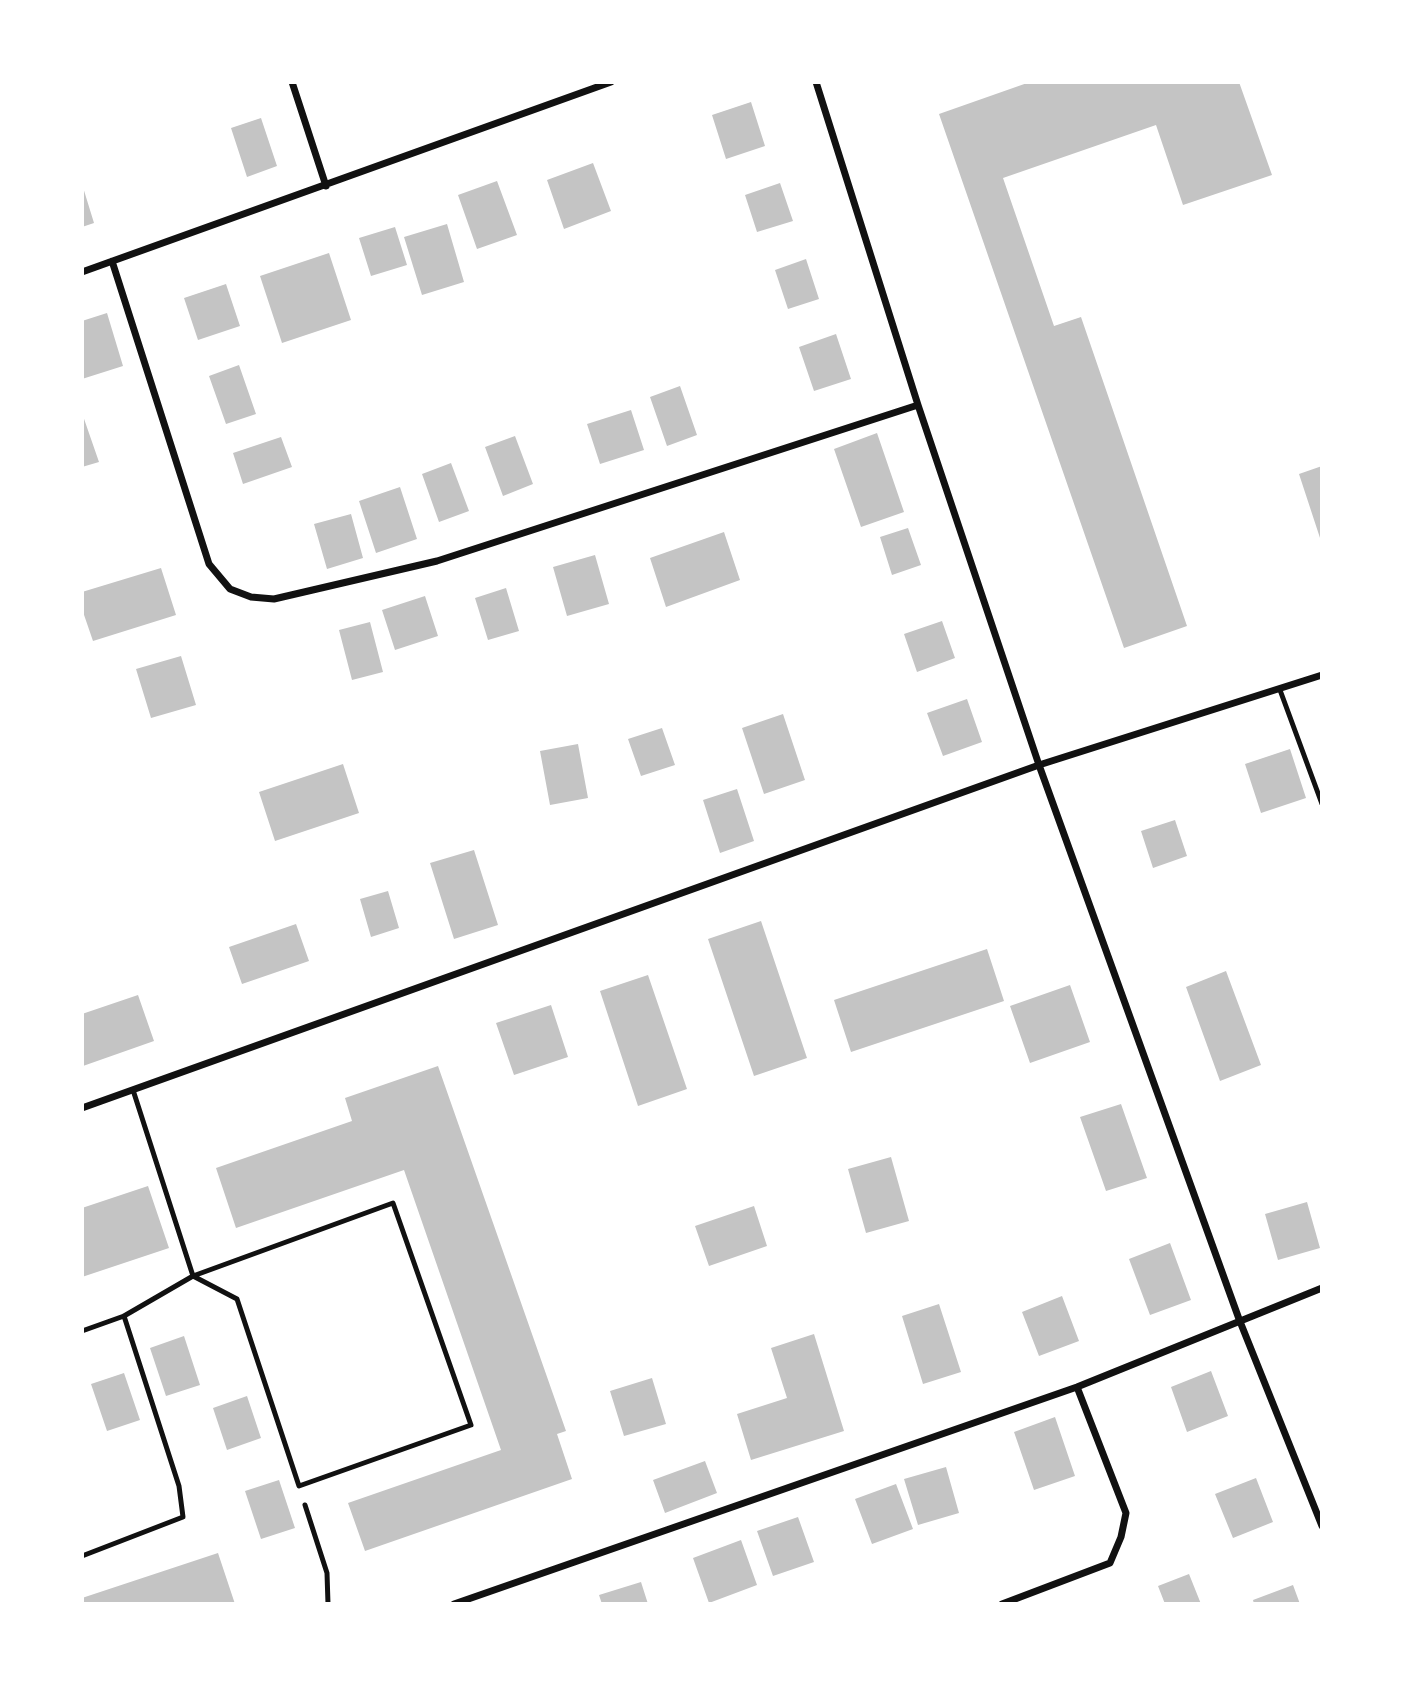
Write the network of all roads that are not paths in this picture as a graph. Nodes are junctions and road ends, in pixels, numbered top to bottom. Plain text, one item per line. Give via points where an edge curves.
1 (292, 82) edge
2 (611, 82) edge
3 (816, 82) edge
4 (326, 186) junction
5 (113, 261) junction
6 (82, 272) edge
7 (918, 405) junction
8 (1322, 675) edge
9 (1280, 690) junction
10 (1040, 765) junction
11 (1322, 804) edge
12 (133, 1090) junction
13 (82, 1108) edge
14 (193, 1276) junction
15 (1322, 1288) edge
16 (124, 1316) junction
17 (1239, 1319) junction
18 (82, 1331) edge
19 (1077, 1387) junction
20 (304, 1506) dead end
21 (1322, 1526) edge
22 (82, 1556) edge
23 (328, 1604) edge
24 (454, 1604) edge
25 (1002, 1604) edge

1 - 4 street
2 - 4 street
3 - 7 street
4 - 5 street
5 - 6 street
5 - 7 street via 209,564 230,589 251,597 274,599 437,561
7 - 10 street
8 - 9 street
9 - 10 street
9 - 11 lane
10 - 12 street
10 - 17 street
12 - 13 street
12 - 14 lane
14 - 14 lane via 393,1203 471,1425 299,1486 237,1299
14 - 16 lane
15 - 17 street
16 - 18 lane
16 - 22 lane via 179,1486 183,1517
17 - 19 street
17 - 21 street
19 - 24 street
19 - 25 street via 1126,1513 1121,1537 1111,1563
20 - 23 lane via 327,1573

